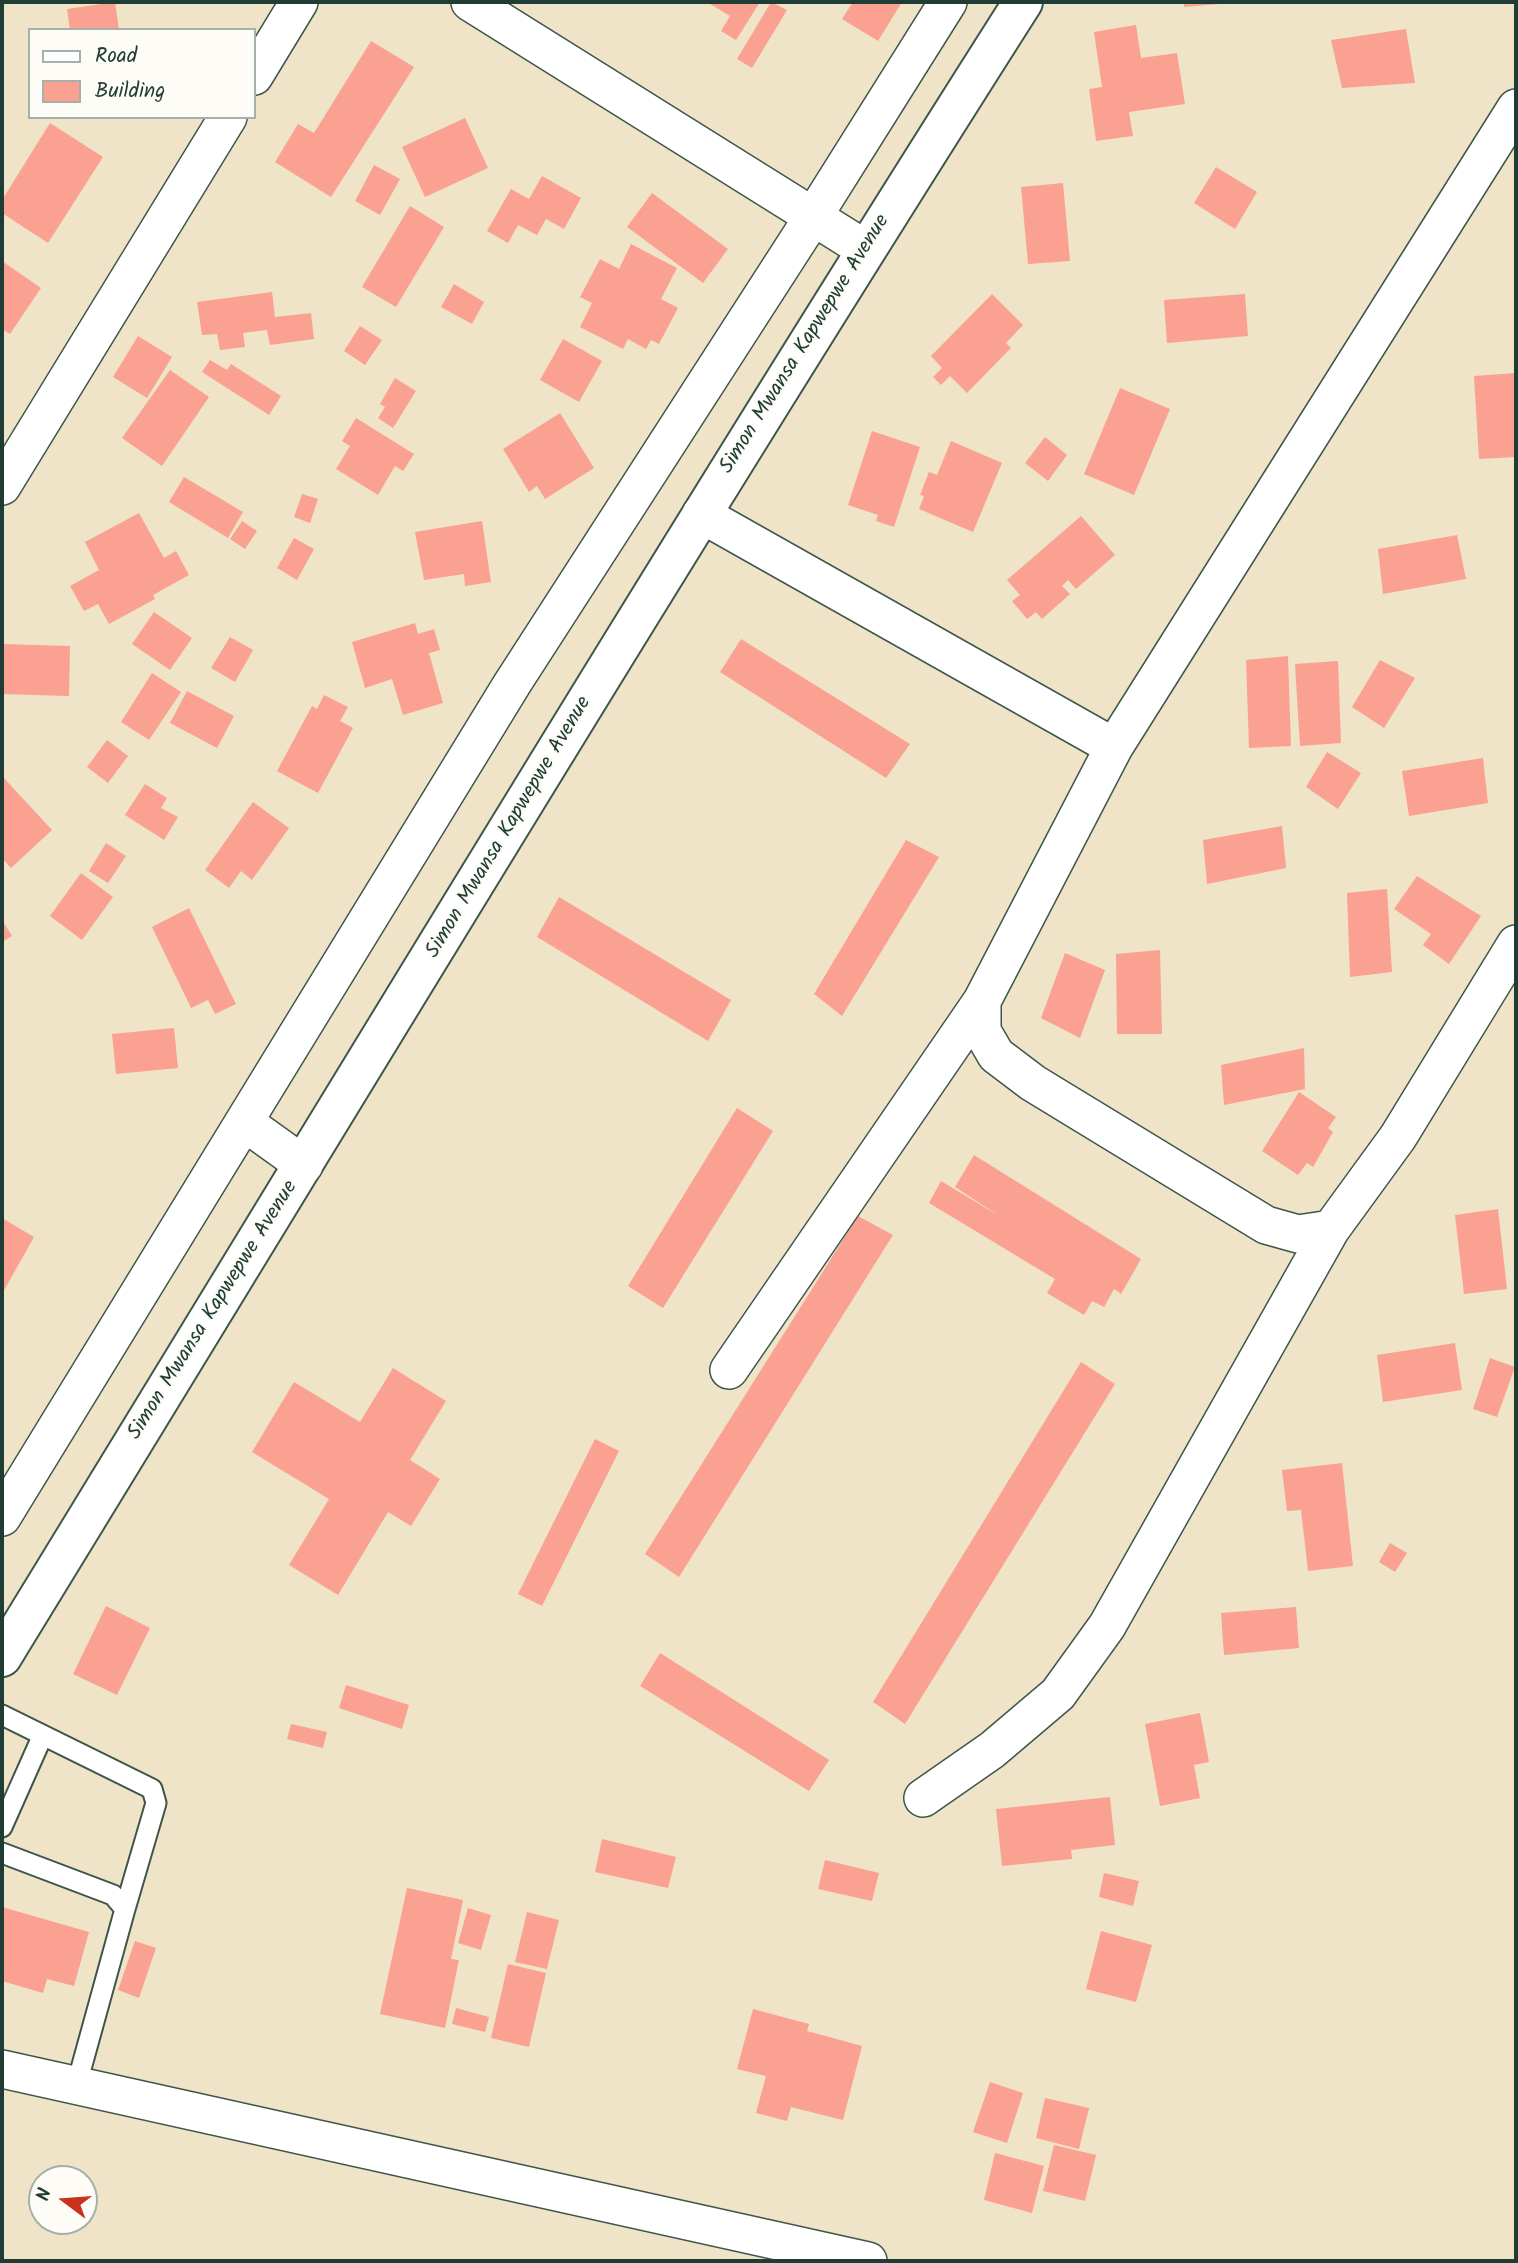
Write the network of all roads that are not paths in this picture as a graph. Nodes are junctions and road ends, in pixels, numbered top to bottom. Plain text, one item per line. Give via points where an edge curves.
1 (299, 2) edge
2 (470, 2) edge
3 (948, 2) edge
4 (1023, 2) edge
5 (256, 73) edge
6 (1516, 108) edge
7 (227, 119) edge
8 (813, 217) junction
9 (865, 249) junction
10 (2, 486) edge
11 (701, 514) junction
12 (1114, 747) junction
13 (1516, 944) edge
14 (982, 1000) junction
15 (244, 1122) junction
16 (304, 1165) junction
17 (1331, 1229) junction
18 (729, 1370) dead end
19 (2, 1517) edge
20 (2, 1657) edge
21 (2, 1715) edge
22 (42, 1737) junction
23 (923, 1798) dead end
24 (2, 1827) edge
25 (2, 1853) edge
26 (125, 1909) junction
27 (2, 2069) edge
28 (76, 2087) junction
29 (868, 2261) edge

1 - 5 street
2 - 8 street
3 - 8 street
4 - 9 main road, Simon Mwansa Kapwepwe Avenue
6 - 12 street
7 - 10 street
8 - 9 street
8 - 15 street via 512,684
9 - 11 main road, Simon Mwansa Kapwepwe Avenue
11 - 12 street
11 - 16 main road, Simon Mwansa Kapwepwe Avenue
12 - 14 street
13 - 17 street via 1398,1137
14 - 17 street via 982,1031 996,1055 1033,1083 1266,1225 1298,1234
14 - 18 street
15 - 16 street
15 - 19 street
16 - 20 main road, Simon Mwansa Kapwepwe Avenue
17 - 23 street via 1107,1626 1058,1694 992,1750
21 - 22 lane
22 - 24 lane
22 - 26 lane via 152,1789 156,1803
25 - 26 lane via 113,1895
26 - 28 lane
27 - 28 street
28 - 29 street

